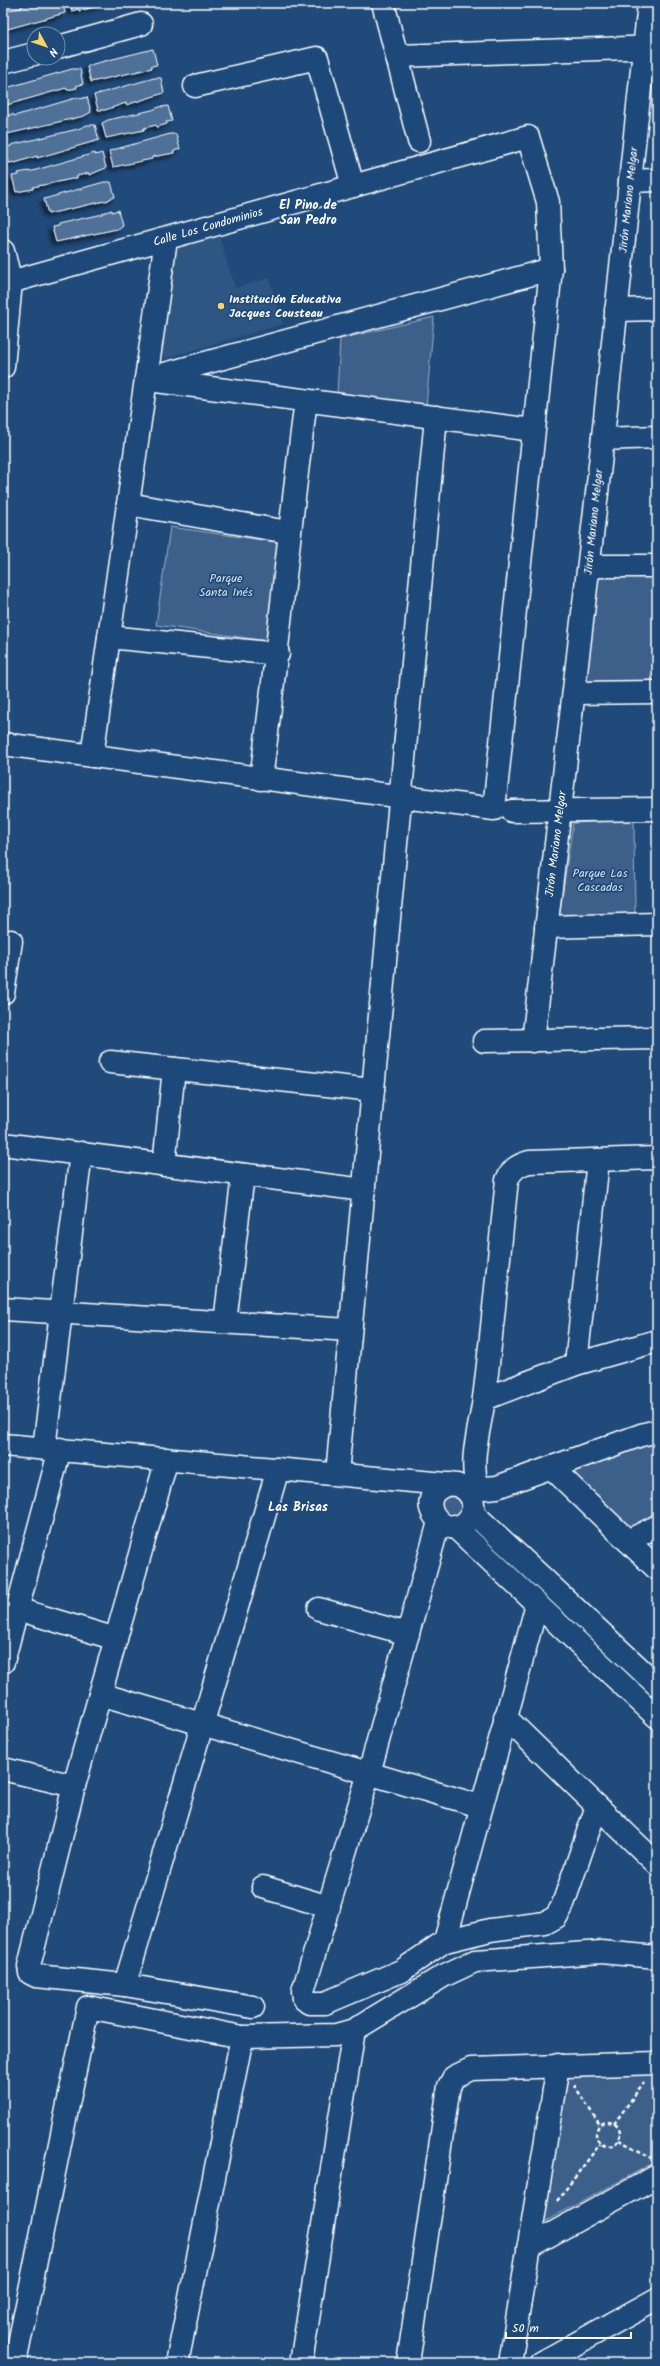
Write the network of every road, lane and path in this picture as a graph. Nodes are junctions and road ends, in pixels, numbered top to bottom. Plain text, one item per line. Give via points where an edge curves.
1 (383, 3) edge
2 (649, 3) edge
3 (141, 24) dead end
4 (66, 45) edge
5 (651, 47) edge
6 (26, 56) edge
7 (397, 56) junction
8 (3, 62) edge
9 (196, 86) dead end
10 (419, 141) dead end
11 (630, 180) junction
12 (657, 180) edge
13 (353, 186) junction
14 (166, 239) junction
15 (3, 251) edge
16 (552, 269) junction
17 (7, 283) edge
18 (657, 308) edge
19 (616, 310) junction
20 (3, 367) edge
21 (146, 379) junction
22 (306, 401) junction
23 (436, 417) junction
24 (533, 430) junction
25 (657, 437) edge
26 (603, 439) junction
27 (128, 504) junction
28 (288, 532) junction
29 (589, 566) junction
30 (657, 566) edge
31 (109, 637) junction
32 (278, 654) junction
33 (657, 692) edge
34 (574, 693) junction
35 (3, 744) edge
36 (92, 756) junction
37 (261, 778) junction
38 (401, 797) junction
39 (657, 809) edge
40 (512, 811) dead end
41 (560, 811) junction
42 (657, 924) edge
43 (546, 927) junction
44 (11, 942) dead end
45 (3, 993) edge
46 (657, 1038) edge
47 (484, 1040) dead end
48 (533, 1041) junction
49 (110, 1062) dead end
50 (174, 1069) junction
51 (373, 1090) junction
52 (3, 1144) edge
53 (81, 1153) junction
54 (657, 1158) edge
55 (598, 1160) junction
56 (164, 1164) junction
57 (243, 1175) junction
58 (364, 1190) junction
59 (3, 1309) edge
60 (61, 1311) junction
61 (225, 1322) junction
62 (350, 1330) junction
63 (657, 1341) edge
64 (576, 1364) junction
65 (484, 1399) junction
66 (657, 1431) edge
67 (3, 1445) edge
68 (52, 1449) junction
69 (167, 1459) junction
70 (552, 1468) junction
71 (278, 1469) junction
72 (337, 1474) junction
73 (404, 1480) junction
74 (467, 1493) junction
75 (441, 1517) junction
76 (657, 1526) edge
77 (628, 1541) junction
78 (657, 1568) edge
79 (536, 1604) junction
80 (17, 1609) junction
81 (319, 1609) dead end
82 (408, 1634) junction
83 (116, 1639) junction
84 (3, 1662) edge
85 (657, 1685) edge
86 (100, 1694) junction
87 (505, 1717) junction
88 (657, 1717) edge
89 (204, 1724) junction
90 (3, 1769) edge
91 (369, 1773) junction
92 (74, 1786) junction
93 (480, 1806) junction
94 (597, 1806) junction
95 (657, 1864) edge
96 (263, 1887) dead end
97 (329, 1907) junction
98 (445, 1941) junction
99 (657, 1957) edge
100 (126, 1985) junction
101 (254, 2007) dead end
102 (354, 2030) junction
103 (242, 2036) junction
104 (564, 2072) junction
105 (653, 2072) edge
106 (614, 2124) junction
107 (600, 2125) junction
108 (619, 2140) junction
109 (657, 2143) edge
110 (600, 2144) junction
111 (654, 2165) edge
112 (554, 2204) dead end
113 (528, 2246) junction
114 (657, 2299) edge
115 (15, 2363) edge
116 (177, 2363) edge
117 (301, 2363) edge
118 (408, 2363) edge
119 (510, 2363) edge
120 (541, 2363) edge

1 - 7 street
2 - 5 street, Jirón Mariano Melgar
3 - 4 street
5 - 7 street
5 - 11 street, Jirón Mariano Melgar
6 - 8 street
7 - 10 street
9 - 13 street via 317,58
11 - 12 street
11 - 19 street, Jirón Mariano Melgar
13 - 14 street, Calle Los Condominios
13 - 16 street, Calle Los Condominios via 528,138 548,202
14 - 17 street, Calle Los Condominios
14 - 21 street
15 - 17 street
16 - 21 street
16 - 24 street
17 - 20 street
18 - 19 street
19 - 26 street, Jirón Mariano Melgar
21 - 22 street
21 - 27 street
22 - 23 street
22 - 28 street
23 - 24 street
23 - 38 street
24 - 38 street via 494,809
25 - 26 street
26 - 29 street, Jirón Mariano Melgar
27 - 28 street
27 - 31 street
28 - 32 street
29 - 30 street
29 - 34 street, Jirón Mariano Melgar
31 - 32 street
31 - 36 street
32 - 37 street
33 - 34 street
34 - 41 street, Jirón Mariano Melgar
35 - 36 street
36 - 37 street
37 - 38 street
38 - 51 street
39 - 41 street
40 - 41 street
41 - 43 street, Jirón Mariano Melgar
42 - 43 street
43 - 48 street, Jirón Mariano Melgar
44 - 45 street
46 - 48 street
47 - 48 street
49 - 50 street
50 - 51 street
50 - 56 street
51 - 58 street
52 - 53 street
53 - 56 street
53 - 60 street
54 - 55 street
55 - 64 street
55 - 65 street via 529,1162 510,1173 507,1180
56 - 57 street
57 - 58 street
57 - 61 street
58 - 62 street
59 - 60 street
60 - 61 street
60 - 68 street
61 - 62 street
62 - 72 street
63 - 64 street
64 - 65 street
65 - 74 street
66 - 70 street
67 - 68 street
68 - 69 street
68 - 80 street
69 - 71 street
69 - 83 street
70 - 74 street via 498,1487
70 - 77 street
71 - 72 street
71 - 89 street
72 - 73 street
73 - 74 street
73 - 75 street
74 - 75 street via 463,1523
74 - 75 street via 437,1490 433,1495
74 - 85 street
75 - 79 street
75 - 82 street
76 - 77 street
77 - 78 street
79 - 87 street
79 - 88 street
80 - 83 street
80 - 84 street
81 - 82 street
82 - 91 street
83 - 86 street
86 - 89 street
86 - 92 street
87 - 93 street
87 - 94 street
89 - 91 street
89 - 100 street
90 - 92 street
91 - 93 street
91 - 97 street
92 - 100 street via 29,1966 30,1973 36,1976
93 - 98 street
94 - 95 street
94 - 98 street via 562,1907 556,1917 545,1923 490,1930
96 - 97 street
97 - 98 street via 303,1991 304,1999 309,2003 325,2003 401,1971
99 - 102 street via 601,1952 475,1961 443,1976
100 - 101 street
102 - 103 street via 336,2035
102 - 117 street
103 - 115 street via 88,2007
103 - 116 street
104 - 105 street
104 - 107 path
104 - 113 street
104 - 118 street via 471,2069 454,2077 449,2086
105 - 106 path
105 - 109 path
106 - 107 path via 607,2122
106 - 108 path via 619,2130
107 - 110 path via 596,2133
108 - 110 path via 610,2146
108 - 111 path
110 - 112 path
111 - 113 street
113 - 119 street
114 - 120 street

